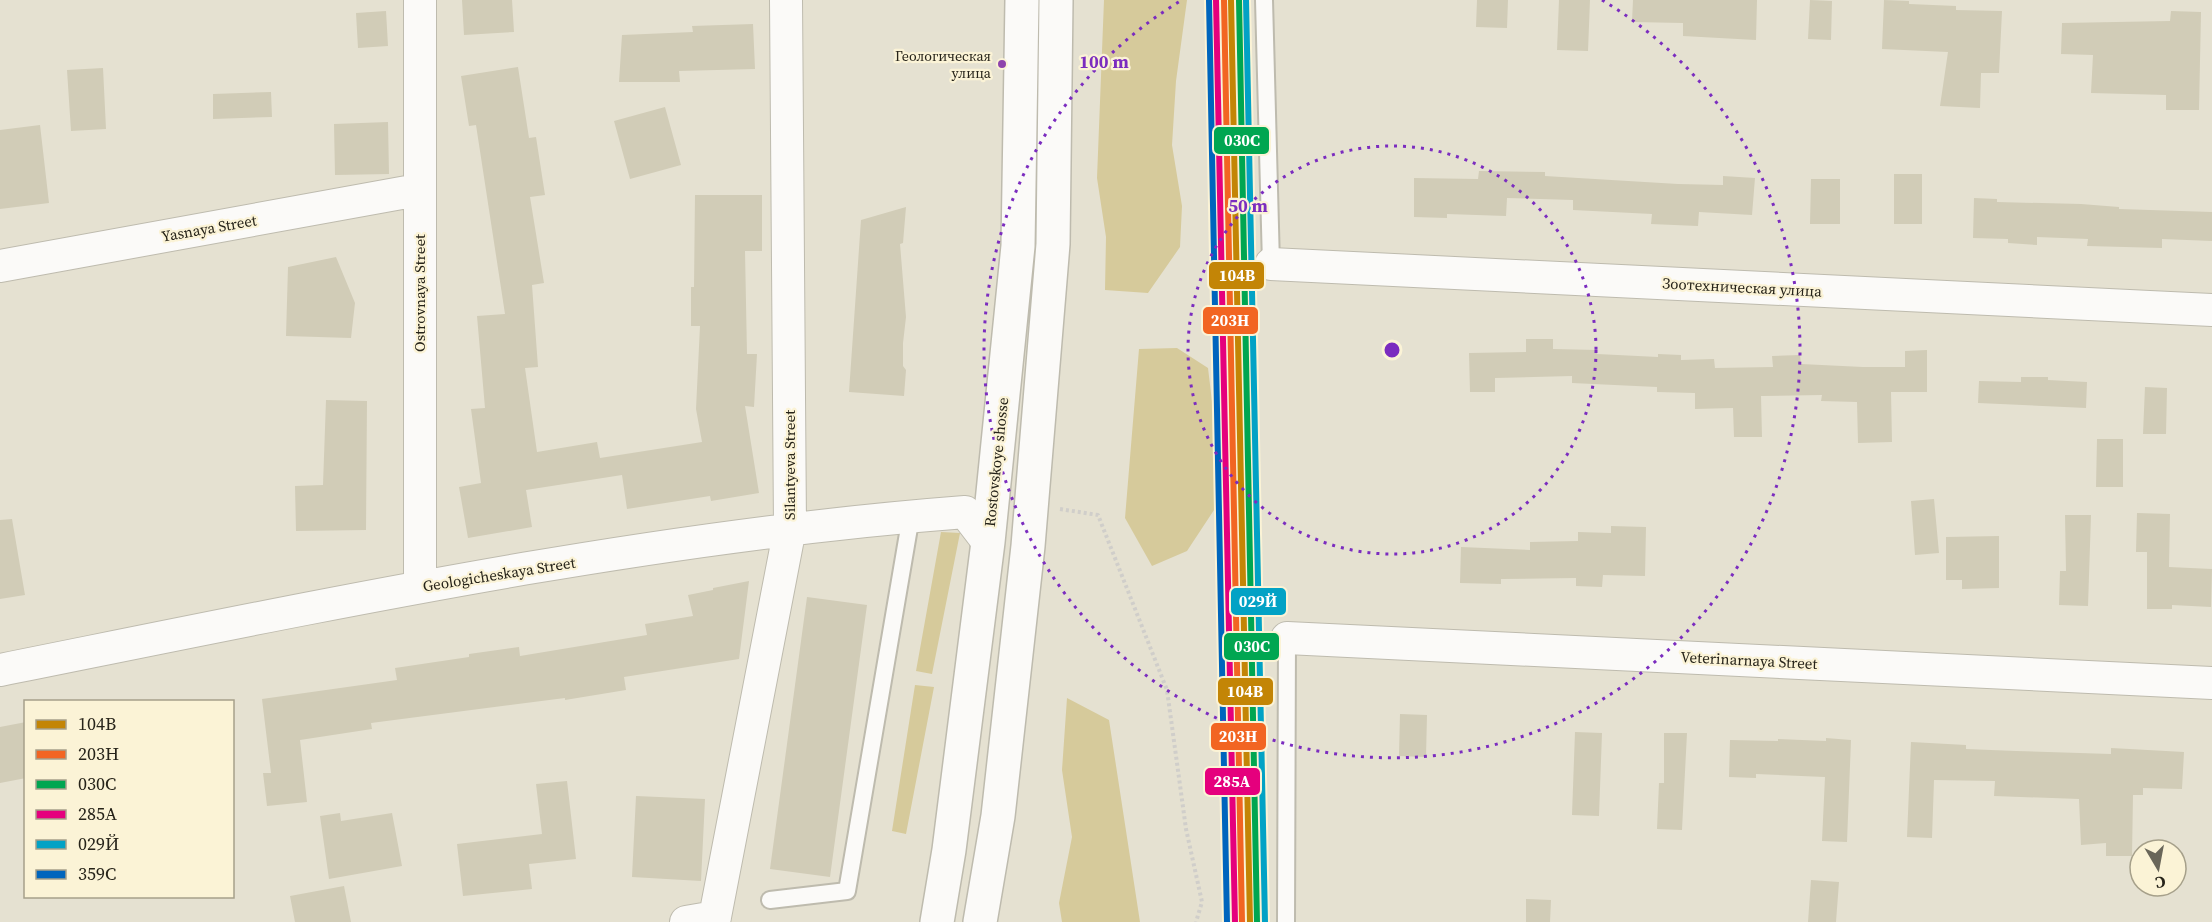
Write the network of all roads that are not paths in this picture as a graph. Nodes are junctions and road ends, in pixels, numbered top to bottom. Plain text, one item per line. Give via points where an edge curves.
1 (420, 0) edge
2 (786, 0) edge
3 (1022, 0) edge
4 (1056, 0) edge
5 (1264, 0) edge
6 (418, 190) junction
7 (1271, 264) joint
8 (0, 266) edge
9 (2212, 310) edge
10 (911, 516) junction
11 (790, 528) junction
12 (987, 542) junction
13 (420, 586) junction
14 (1287, 638) joint
15 (0, 670) edge
16 (2212, 683) edge
17 (770, 900) dead end
18 (705, 921) edge
19 (937, 922) edge
20 (980, 922) edge
21 (1287, 922) edge

1 - 6 street, Ostrovnaya Street
2 - 11 street, Silantyeva Street
3 - 12 highway, Rostovskoye shosse via 1018,246
4 - 20 highway via 1052,267 1028,546 998,816
5 - 7 lane
6 - 8 street, Yasnaya Street
6 - 13 street, Ostrovnaya Street
7 - 9 street, Зоотехническая улица
10 - 11 street, Geologicheskaya Street
10 - 12 street, Geologicheskaya Street via 965,512
10 - 17 lane via 847,891
11 - 13 street, Geologicheskaya Street
11 - 18 street, Silantyeva Street
12 - 19 highway, Rostovskoye shosse
13 - 15 street, Geologicheskaya Street
14 - 16 street, Veterinarnaya Street
14 - 21 lane

